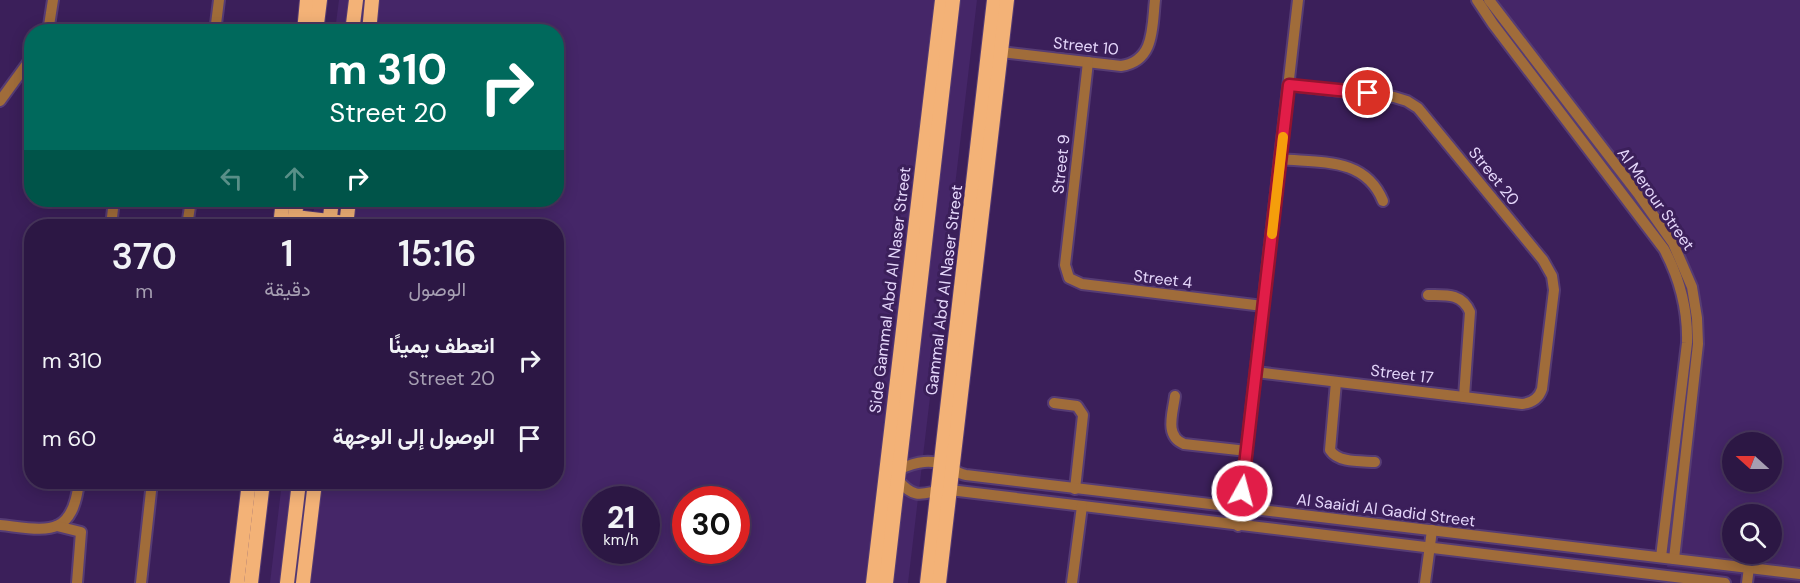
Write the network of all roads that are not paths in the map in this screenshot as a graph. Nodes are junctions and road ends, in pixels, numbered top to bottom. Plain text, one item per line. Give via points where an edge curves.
1 (53, 0) edge
2 (219, 0) edge
3 (307, 0) edge
4 (320, 0) edge
5 (356, 0) edge
6 (372, 0) edge
7 (994, 0) edge
8 (1007, 0) edge
9 (1155, 0) edge
10 (1298, 0) edge
11 (1477, 0) edge
12 (1489, 0) edge
13 (947, 1) edge
14 (49, 24) edge
15 (216, 24) edge
16 (305, 24) edge
17 (317, 24) edge
18 (353, 24) edge
19 (370, 24) edge
20 (1001, 52) junction
21 (1526, 58) junction
22 (1088, 62) junction
23 (24, 68) edge
24 (1289, 85) junction
25 (0, 100) edge
26 (1280, 159) junction
27 (1634, 199) junction
28 (1383, 201) dead end
29 (1065, 270) joint
30 (1428, 295) dead end
31 (1263, 306) junction
32 (910, 323) junction
33 (1256, 372) junction
34 (1336, 382) junction
35 (1541, 393) joint
36 (1175, 396) dead end
37 (1464, 397) junction
38 (1054, 403) dead end
39 (1247, 451) junction
40 (1375, 462) dead end
41 (946, 467) junction
42 (899, 475) junction
43 (78, 489) edge
44 (151, 489) edge
45 (248, 489) edge
46 (263, 489) edge
47 (298, 489) edge
48 (314, 489) edge
49 (1076, 489) junction
50 (944, 490) junction
51 (1082, 506) junction
52 (1240, 508) junction
53 (0, 525) edge
54 (57, 526) junction
55 (1238, 526) junction
56 (1432, 530) junction
57 (1430, 548) junction
58 (1661, 557) junction
59 (1674, 559) junction
60 (1749, 567) junction
61 (1800, 574) edge
62 (1658, 579) edge
63 (1672, 580) edge
64 (77, 583) edge
65 (141, 583) edge
66 (237, 583) edge
67 (251, 583) edge
68 (287, 583) edge
69 (303, 583) edge
70 (873, 583) edge
71 (886, 583) edge
72 (927, 583) edge
73 (939, 583) edge
74 (1072, 583) edge
75 (1425, 583) edge
76 (1725, 583) edge
77 (1747, 583) edge

1 - 14 street
2 - 15 street
3 - 16 main road
4 - 17 main road
5 - 18 main road
6 - 19 main road
7 - 41 main road, Gammal Abd Al Naser Street
8 - 20 main road
9 - 22 street, Street 10 via 1150,41 1143,56 1121,66
10 - 24 street
11 - 21 street, Al Merour Street
12 - 21 street, Al Merour Street
13 - 32 main road, Side Gammal Abd Al Naser Street
20 - 22 street, Street 10
20 - 41 main road
21 - 27 street, Al Merour Street
22 - 29 street, Street 9
23 - 25 street
24 - 26 street
24 - 35 street, Street 20 via 1388,96 1413,104 1423,113 1552,276 1554,290
26 - 28 street via 1352,168 1370,179
26 - 31 street
27 - 58 street, Al Merour Street via 1669,259 1687,320
27 - 59 street, Al Merour Street via 1679,254 1692,287 1697,318 1698,344
29 - 31 street, Street 4 via 1079,284
30 - 37 street via 1456,297 1470,312
31 - 33 street
32 - 42 main road, Gammal Abd Al Naser Street
32 - 70 main road, Side Gammal Abd Al Naser Street
33 - 34 street, Street 17
33 - 39 street
34 - 37 street, Street 17
34 - 40 street via 1330,450 1340,459
35 - 37 street, Street 17 via 1526,403
36 - 39 street via 1171,428 1178,441
38 - 49 street via 1077,406 1083,415
39 - 52 street
41 - 42 street, Al Saaidi Al Gadid Street via 923,462
41 - 49 street, Al Saaidi Al Gadid Street via 966,475
41 - 50 main road
42 - 50 street, Al Saaidi Al Gadid Street via 906,489 914,494
42 - 71 main road, Gammal Abd Al Naser Street
43 - 54 street via 75,507 68,519
44 - 65 street
45 - 66 main road
46 - 67 main road
47 - 68 main road
48 - 69 main road
49 - 52 street, Al Saaidi Al Gadid Street
50 - 51 street, Al Saaidi Al Gadid Street
50 - 72 main road
50 - 73 main road
51 - 55 street, Al Saaidi Al Gadid Street
51 - 74 street
52 - 55 street
52 - 56 street, Al Saaidi Al Gadid Street
53 - 54 street via 44,529
54 - 64 street via 81,532
55 - 57 street, Al Saaidi Al Gadid Street
56 - 57 street
56 - 58 street, Al Saaidi Al Gadid Street
57 - 62 street, Al Saaidi Al Gadid Street
57 - 75 street
58 - 59 street, Al Saaidi Al Gadid Street
59 - 60 street, Al Saaidi Al Gadid Street
60 - 61 street, Al Saaidi Al Gadid Street
60 - 77 street
62 - 63 street, Al Saaidi Al Gadid Street
63 - 76 street, Al Saaidi Al Gadid Street

